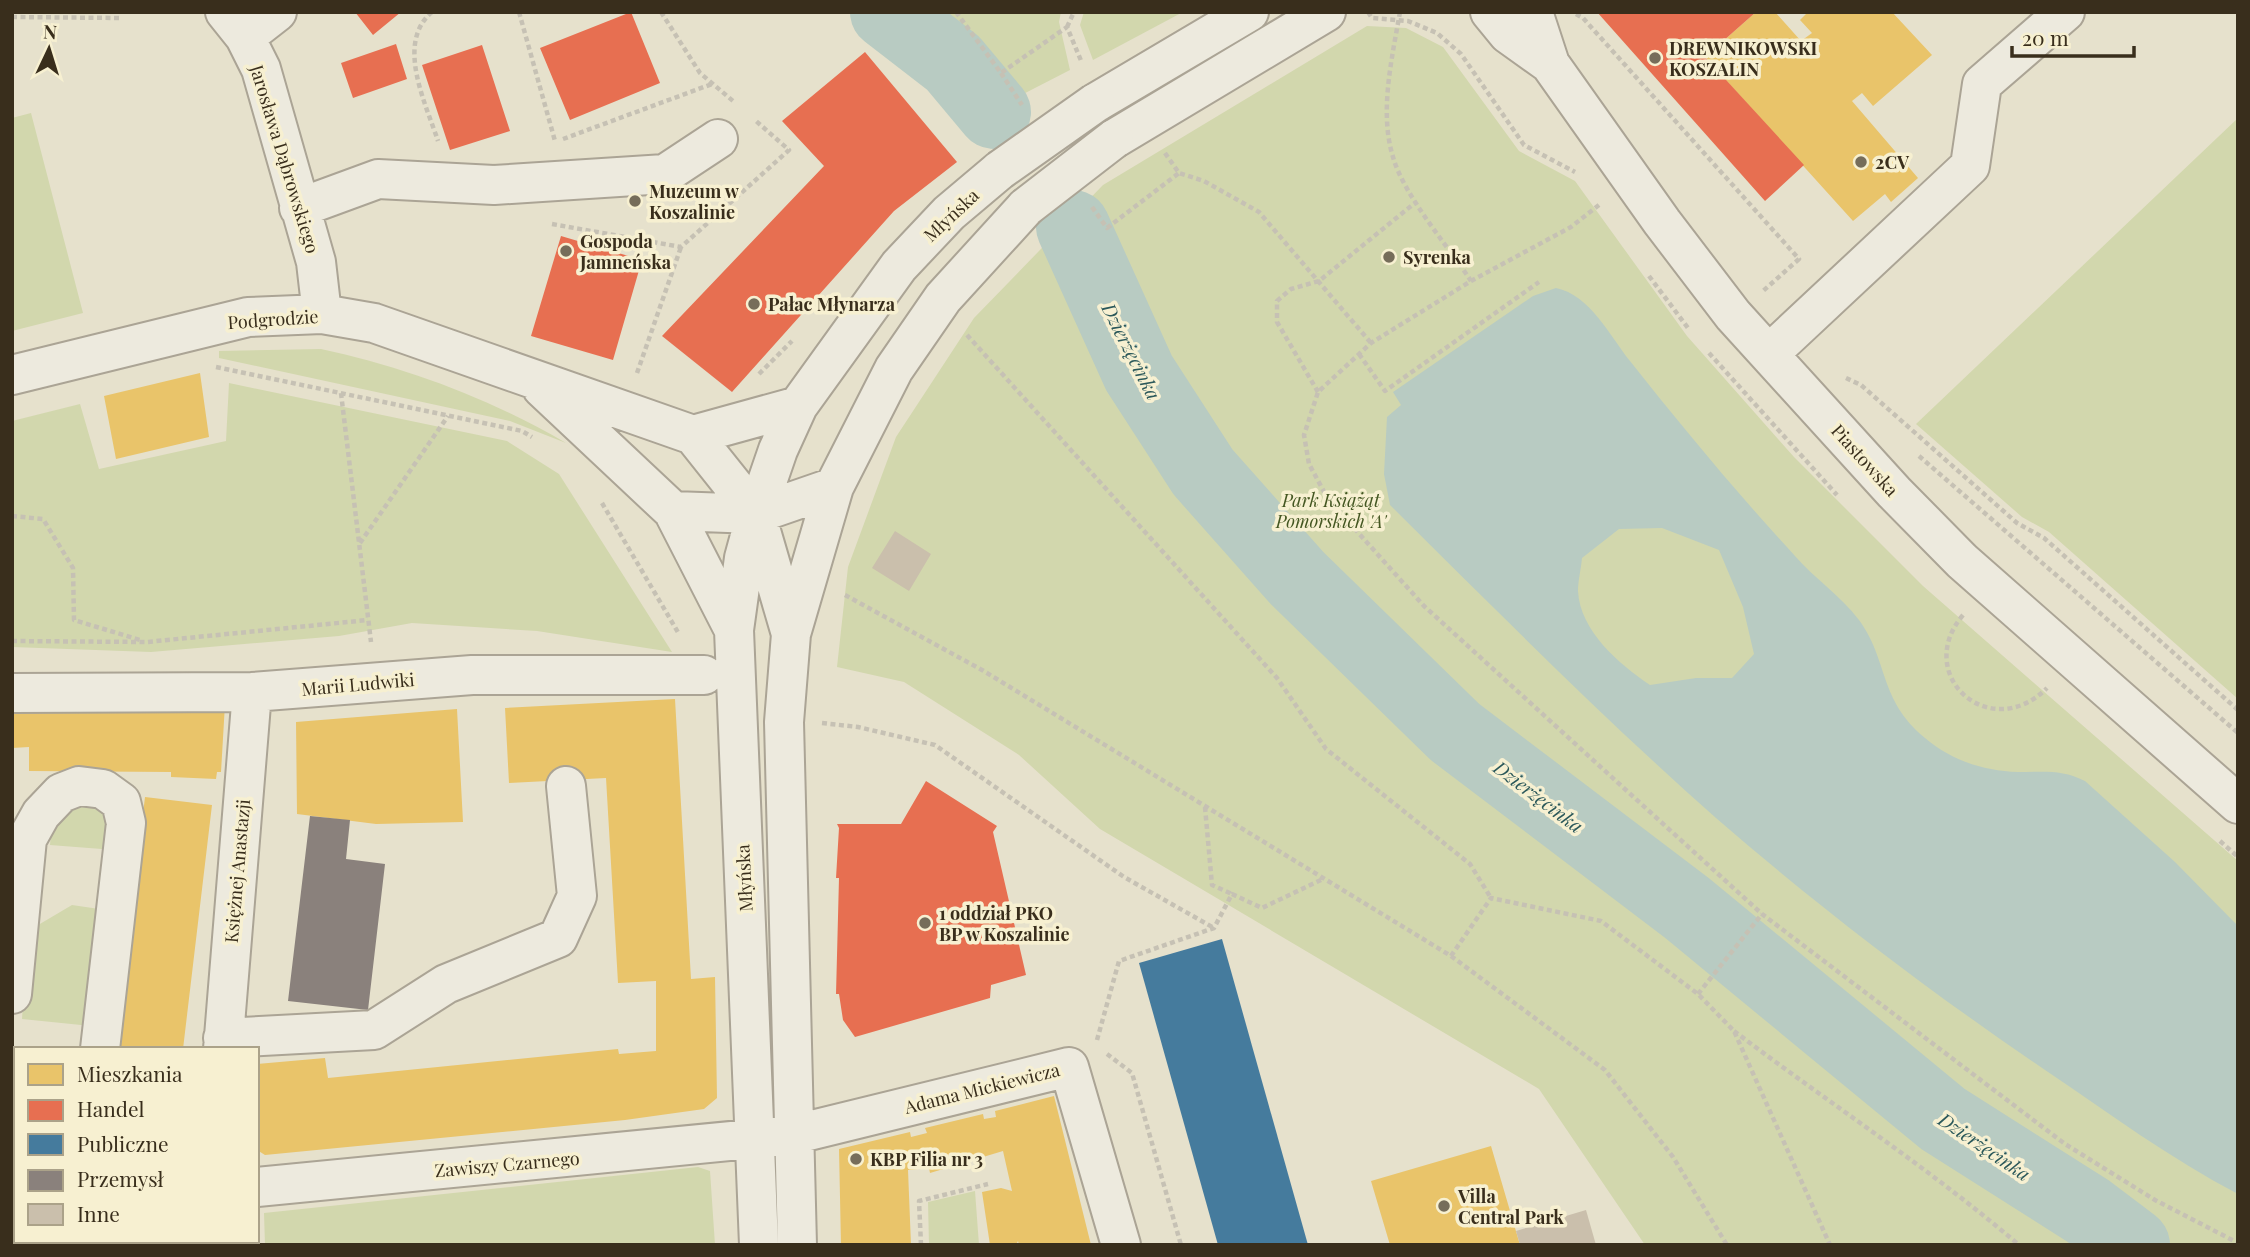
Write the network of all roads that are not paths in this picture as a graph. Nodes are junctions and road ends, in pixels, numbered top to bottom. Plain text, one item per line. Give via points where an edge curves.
1 (277, 12) edge
2 (1249, 12) edge
3 (1490, 12) edge
4 (1533, 12) edge
5 (2065, 12) edge
6 (1349, 13) edge
7 (235, 24) edge
8 (1550, 64) junction
9 (718, 139) dead end
10 (299, 208) junction
11 (321, 314) junction
12 (1779, 344) junction
13 (12, 375) edge
14 (531, 377) junction
15 (798, 406) junction
16 (693, 435) junction
17 (834, 487) junction
18 (673, 511) junction
19 (756, 514) junction
20 (734, 630) junction
21 (791, 634) junction
22 (704, 675) dead end
23 (252, 692) junction
24 (12, 693) edge
25 (566, 786) dead end
26 (2238, 804) edge
27 (12, 994) edge
28 (223, 1044) edge
29 (100, 1047) edge
30 (775, 1137) junction
31 (259, 1187) edge
32 (759, 1245) edge
33 (797, 1245) edge
34 (1121, 1245) edge

1 - 7 street
2 - 15 street, Młyńska, bridge via 1090,87 949,213 899,266
3 - 8 street, Piastowska via 1507,34
4 - 8 street, Piastowska
5 - 12 street via 1982,84 1970,166
6 - 17 street, Młyńska, bridge via 1114,139 1026,207 943,298 894,369
7 - 10 street, Jarosława Dąbrowskiego via 261,69
8 - 12 street, Piastowska via 1711,288
9 - 10 street via 665,174 494,185 378,179
10 - 11 street, Jarosława Dąbrowskiego via 316,261
11 - 13 street, Podgrodzie via 247,317
11 - 14 street, Podgrodzie via 374,323
12 - 26 street, Piastowska via 1894,492 1962,561
14 - 16 street, Podgrodzie
14 - 18 street, Podgrodzie
15 - 16 street
15 - 19 street, Młyńska
16 - 19 street
17 - 19 street
17 - 21 street, Młyńska
18 - 19 street
18 - 20 street, Podgrodzie
19 - 20 street, Młyńska via 744,558
19 - 21 street, Młyńska
20 - 30 street, Młyńska
21 - 30 street, Młyńska via 784,722
22 - 23 street, Marii Ludwiki via 472,675
23 - 24 street, Marii Ludwiki
23 - 28 street, Księżnej Anastazji
25 - 28 street via 577,896 558,938 446,984 374,1030
27 - 29 street via 27,839 41,814 61,793 79,786 103,789 121,803 126,823
30 - 31 street, Zawiszy Czarnego
30 - 32 street, Młyńska
30 - 33 street, Młyńska
30 - 34 street, Adama Mickiewicza via 1082,1056

